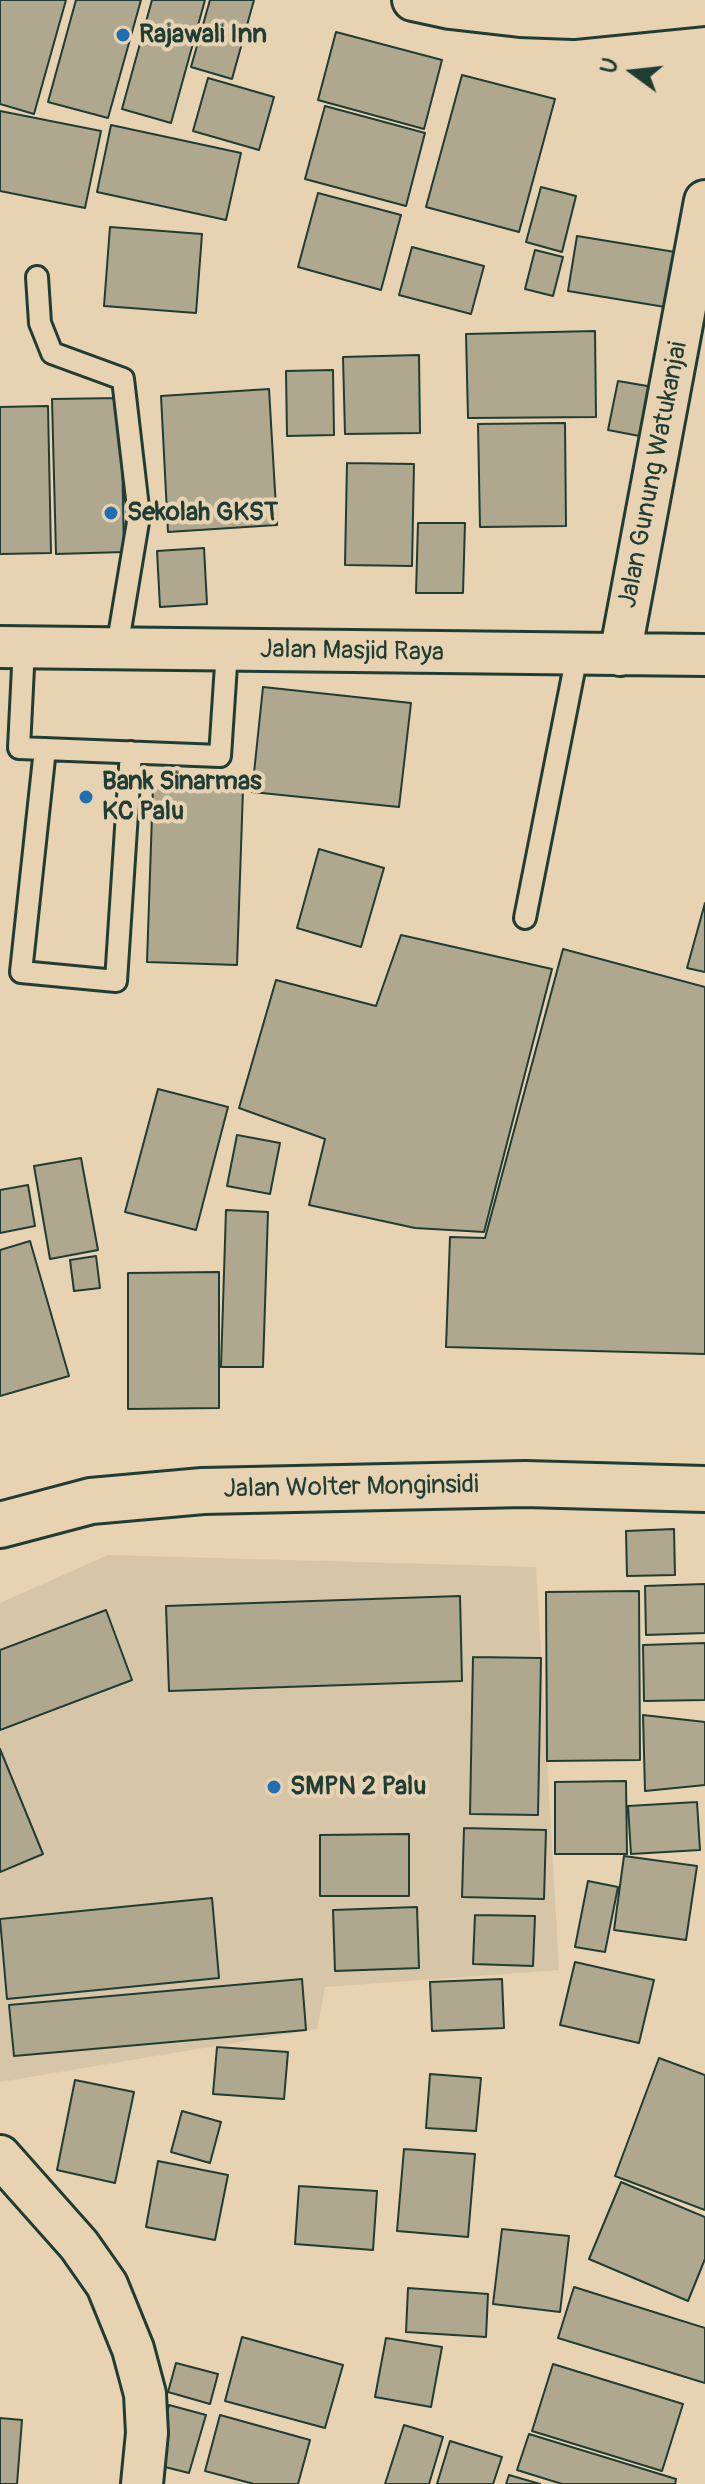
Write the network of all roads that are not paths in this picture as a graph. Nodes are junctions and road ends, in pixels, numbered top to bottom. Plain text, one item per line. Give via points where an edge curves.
1 (413, 0) edge
2 (705, 5) edge
3 (705, 201) edge
4 (37, 277) dead end
5 (12, 647) edge
6 (117, 648) junction
7 (227, 650) junction
8 (577, 655) junction
9 (620, 655) junction
10 (705, 655) edge
11 (45, 749) junction
12 (131, 752) junction
13 (525, 918) dead end
14 (705, 1489) edge
15 (0, 1525) edge
16 (0, 2156) edge
17 (142, 2484) edge

1 - 2 street via 573,18
3 - 9 street, Jalan Gunung Watukanjai
4 - 6 lane via 40,323 52,353 123,379 139,516
5 - 6 street, Jalan Masjid Raya
5 - 11 lane via 19,748
6 - 7 street, Jalan Masjid Raya
7 - 8 street, Jalan Masjid Raya
7 - 12 lane via 220,756
8 - 9 street, Jalan Masjid Raya
8 - 13 lane
9 - 10 street, Jalan Masjid Raya
11 - 12 lane
11 - 12 lane via 21,972 116,981
14 - 15 highway, Jalan Wolter Monginsidi via 525,1484 203,1491 91,1501
16 - 17 street via 107,2285 145,2394

